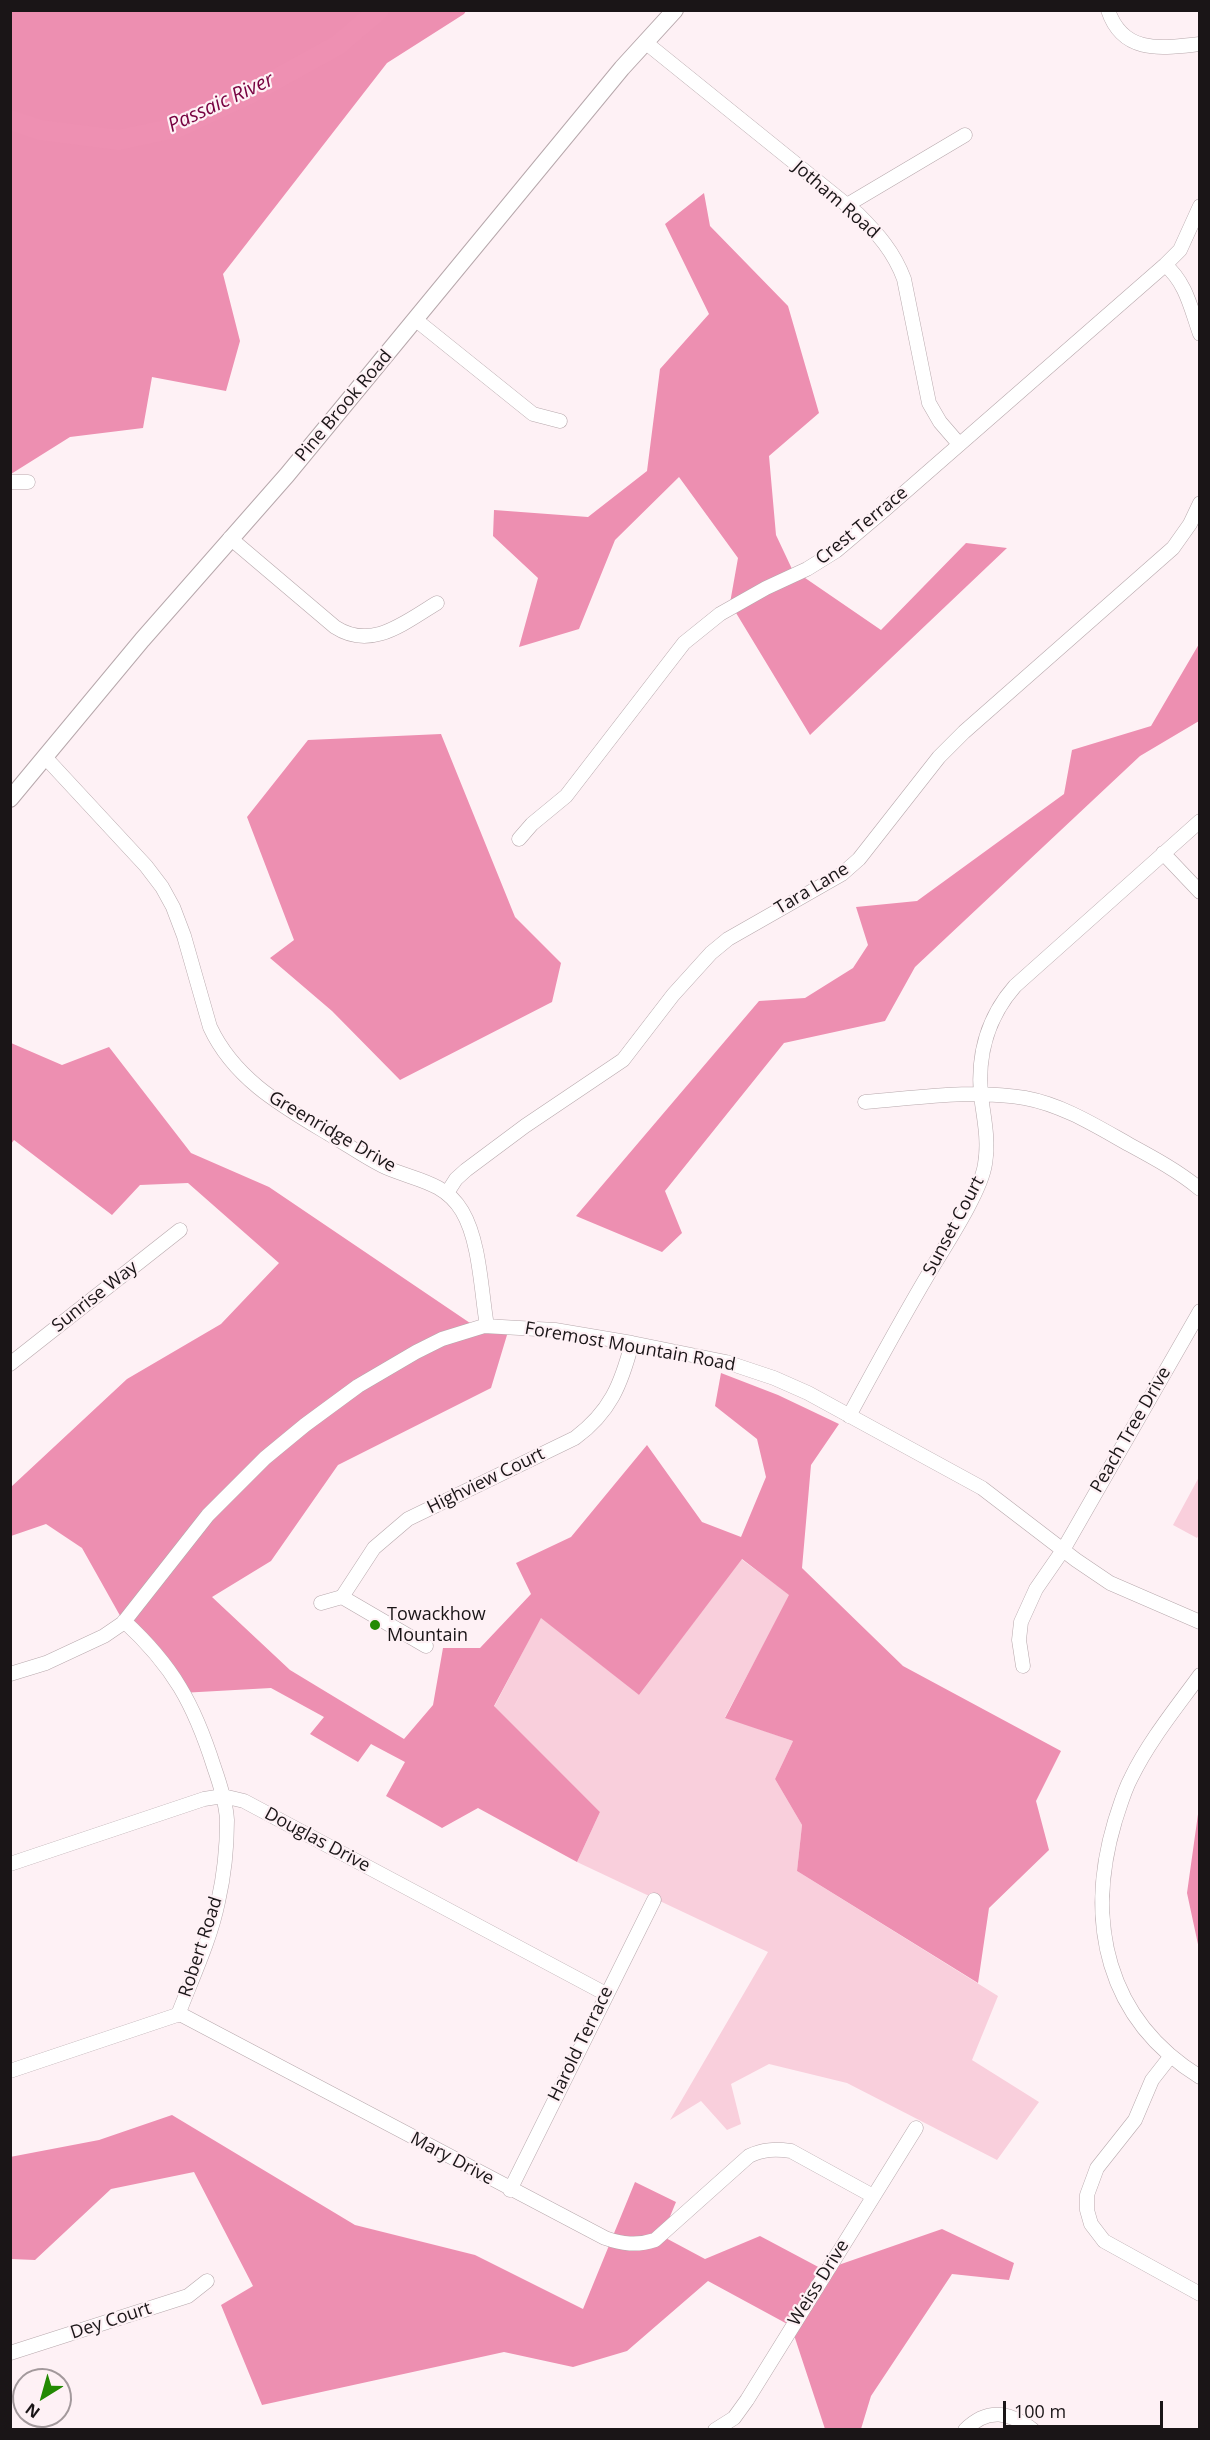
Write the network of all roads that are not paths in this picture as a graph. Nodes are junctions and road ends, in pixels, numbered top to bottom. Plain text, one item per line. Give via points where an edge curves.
1 (675, 10) edge
2 (1108, 10) edge
3 (645, 42) junction
4 (1200, 44) edge
5 (965, 135) dead end
6 (847, 205) junction
7 (1200, 206) edge
8 (1165, 265) junction
9 (416, 320) junction
10 (1200, 334) edge
11 (560, 421) dead end
12 (959, 444) junction
13 (10, 482) edge
14 (28, 482) dead end
15 (1200, 502) edge
16 (231, 538) junction
17 (437, 603) dead end
18 (45, 757) junction
19 (10, 799) edge
20 (1200, 821) edge
21 (519, 840) dead end
22 (1163, 853) junction
23 (1200, 892) edge
24 (981, 1096) junction
25 (865, 1102) dead end
26 (1200, 1189) edge
27 (447, 1193) junction
28 (180, 1230) dead end
29 (1200, 1311) edge
30 (487, 1326) junction
31 (632, 1343) junction
32 (10, 1364) edge
33 (849, 1416) junction
34 (1063, 1550) junction
35 (342, 1598) junction
36 (321, 1603) dead end
37 (124, 1621) junction
38 (1200, 1622) edge
39 (426, 1646) dead end
40 (1023, 1666) dead end
41 (10, 1674) edge
42 (1200, 1675) edge
43 (224, 1796) junction
44 (10, 1864) edge
45 (654, 1900) dead end
46 (606, 1994) junction
47 (178, 2015) junction
48 (1170, 2057) junction
49 (10, 2071) edge
50 (1200, 2077) edge
51 (916, 2128) dead end
52 (510, 2190) junction
53 (873, 2196) junction
54 (207, 2281) dead end
55 (1200, 2294) edge
56 (10, 2353) edge
57 (714, 2430) edge
58 (965, 2430) edge
59 (1033, 2430) edge

1 - 3 street, Pine Brook Road
2 - 4 street via 1120,32 1152,48
3 - 6 street, Jotham Road
3 - 9 street, Pine Brook Road
5 - 6 street
6 - 12 street, Jotham Road via 879,235 899,266 929,403
7 - 8 street via 1180,250
8 - 10 street via 1177,275
8 - 12 street, Crest Terrace
9 - 11 street via 533,414
9 - 16 street, Pine Brook Road
12 - 21 street, Crest Terrace via 836,551 720,614 684,643 566,796
13 - 14 street
15 - 27 street, Tara Lane via 1173,548 939,757 859,859 842,874 728,939 673,994 623,1060 475,1163
16 - 17 street via 348,634 370,638 384,634
16 - 18 street, Pine Brook Road
18 - 19 street, Pine Brook Road
18 - 27 street, Greenridge Drive via 162,887 184,936 210,1027 234,1064 284,1107 385,1167 427,1181
20 - 22 street, Sunset Court
22 - 23 street
22 - 24 street, Sunset Court via 1005,997 986,1036
24 - 25 street
24 - 26 street via 1026,1098 1070,1113 1184,1175
24 - 33 street, Sunset Court via 987,1148 985,1168
27 - 30 street, Greenridge Drive via 461,1209 472,1235
28 - 32 street, Sunrise Way
29 - 34 street, Peach Tree Drive
30 - 31 street, Foremost Mountain Road via 555,1330
30 - 37 street, Foremost Mountain Road via 452,1335 416,1352 358,1386 304,1425 208,1515
31 - 33 street, Foremost Mountain Road via 747,1368
31 - 35 street, Highview Court via 618,1389 586,1430 408,1519 374,1548
33 - 34 street, Foremost Mountain Road via 982,1488
34 - 38 street, Foremost Mountain Road via 1110,1583
34 - 40 street, Peach Tree Drive via 1036,1589 1021,1622
35 - 36 street
35 - 39 street
37 - 41 street, Foremost Mountain Road via 104,1636 46,1663
37 - 43 street, Robert Road via 157,1654 189,1701
42 - 48 street via 1129,1780 1109,1843 1101,1893 1106,1944 1118,1986 1140,2024
43 - 44 street via 204,1799
43 - 46 street, Douglas Drive via 254,1807
43 - 47 street, Robert Road via 227,1820 218,1903
45 - 46 street, Harold Terrace
46 - 52 street, Harold Terrace
47 - 49 street
47 - 52 street, Mary Drive
48 - 50 street
48 - 55 street via 1152,2080 1135,2120 1097,2168 1087,2195 1087,2210 1094,2230 1104,2241
51 - 53 street, Weiss Drive
52 - 53 street, Mary Drive via 605,2238 633,2244 655,2240 748,2156 762,2151 791,2151
53 - 57 street, Weiss Drive via 747,2400 734,2418
54 - 56 street, Dey Court via 188,2296
58 - 59 street via 980,2418 1001,2414

